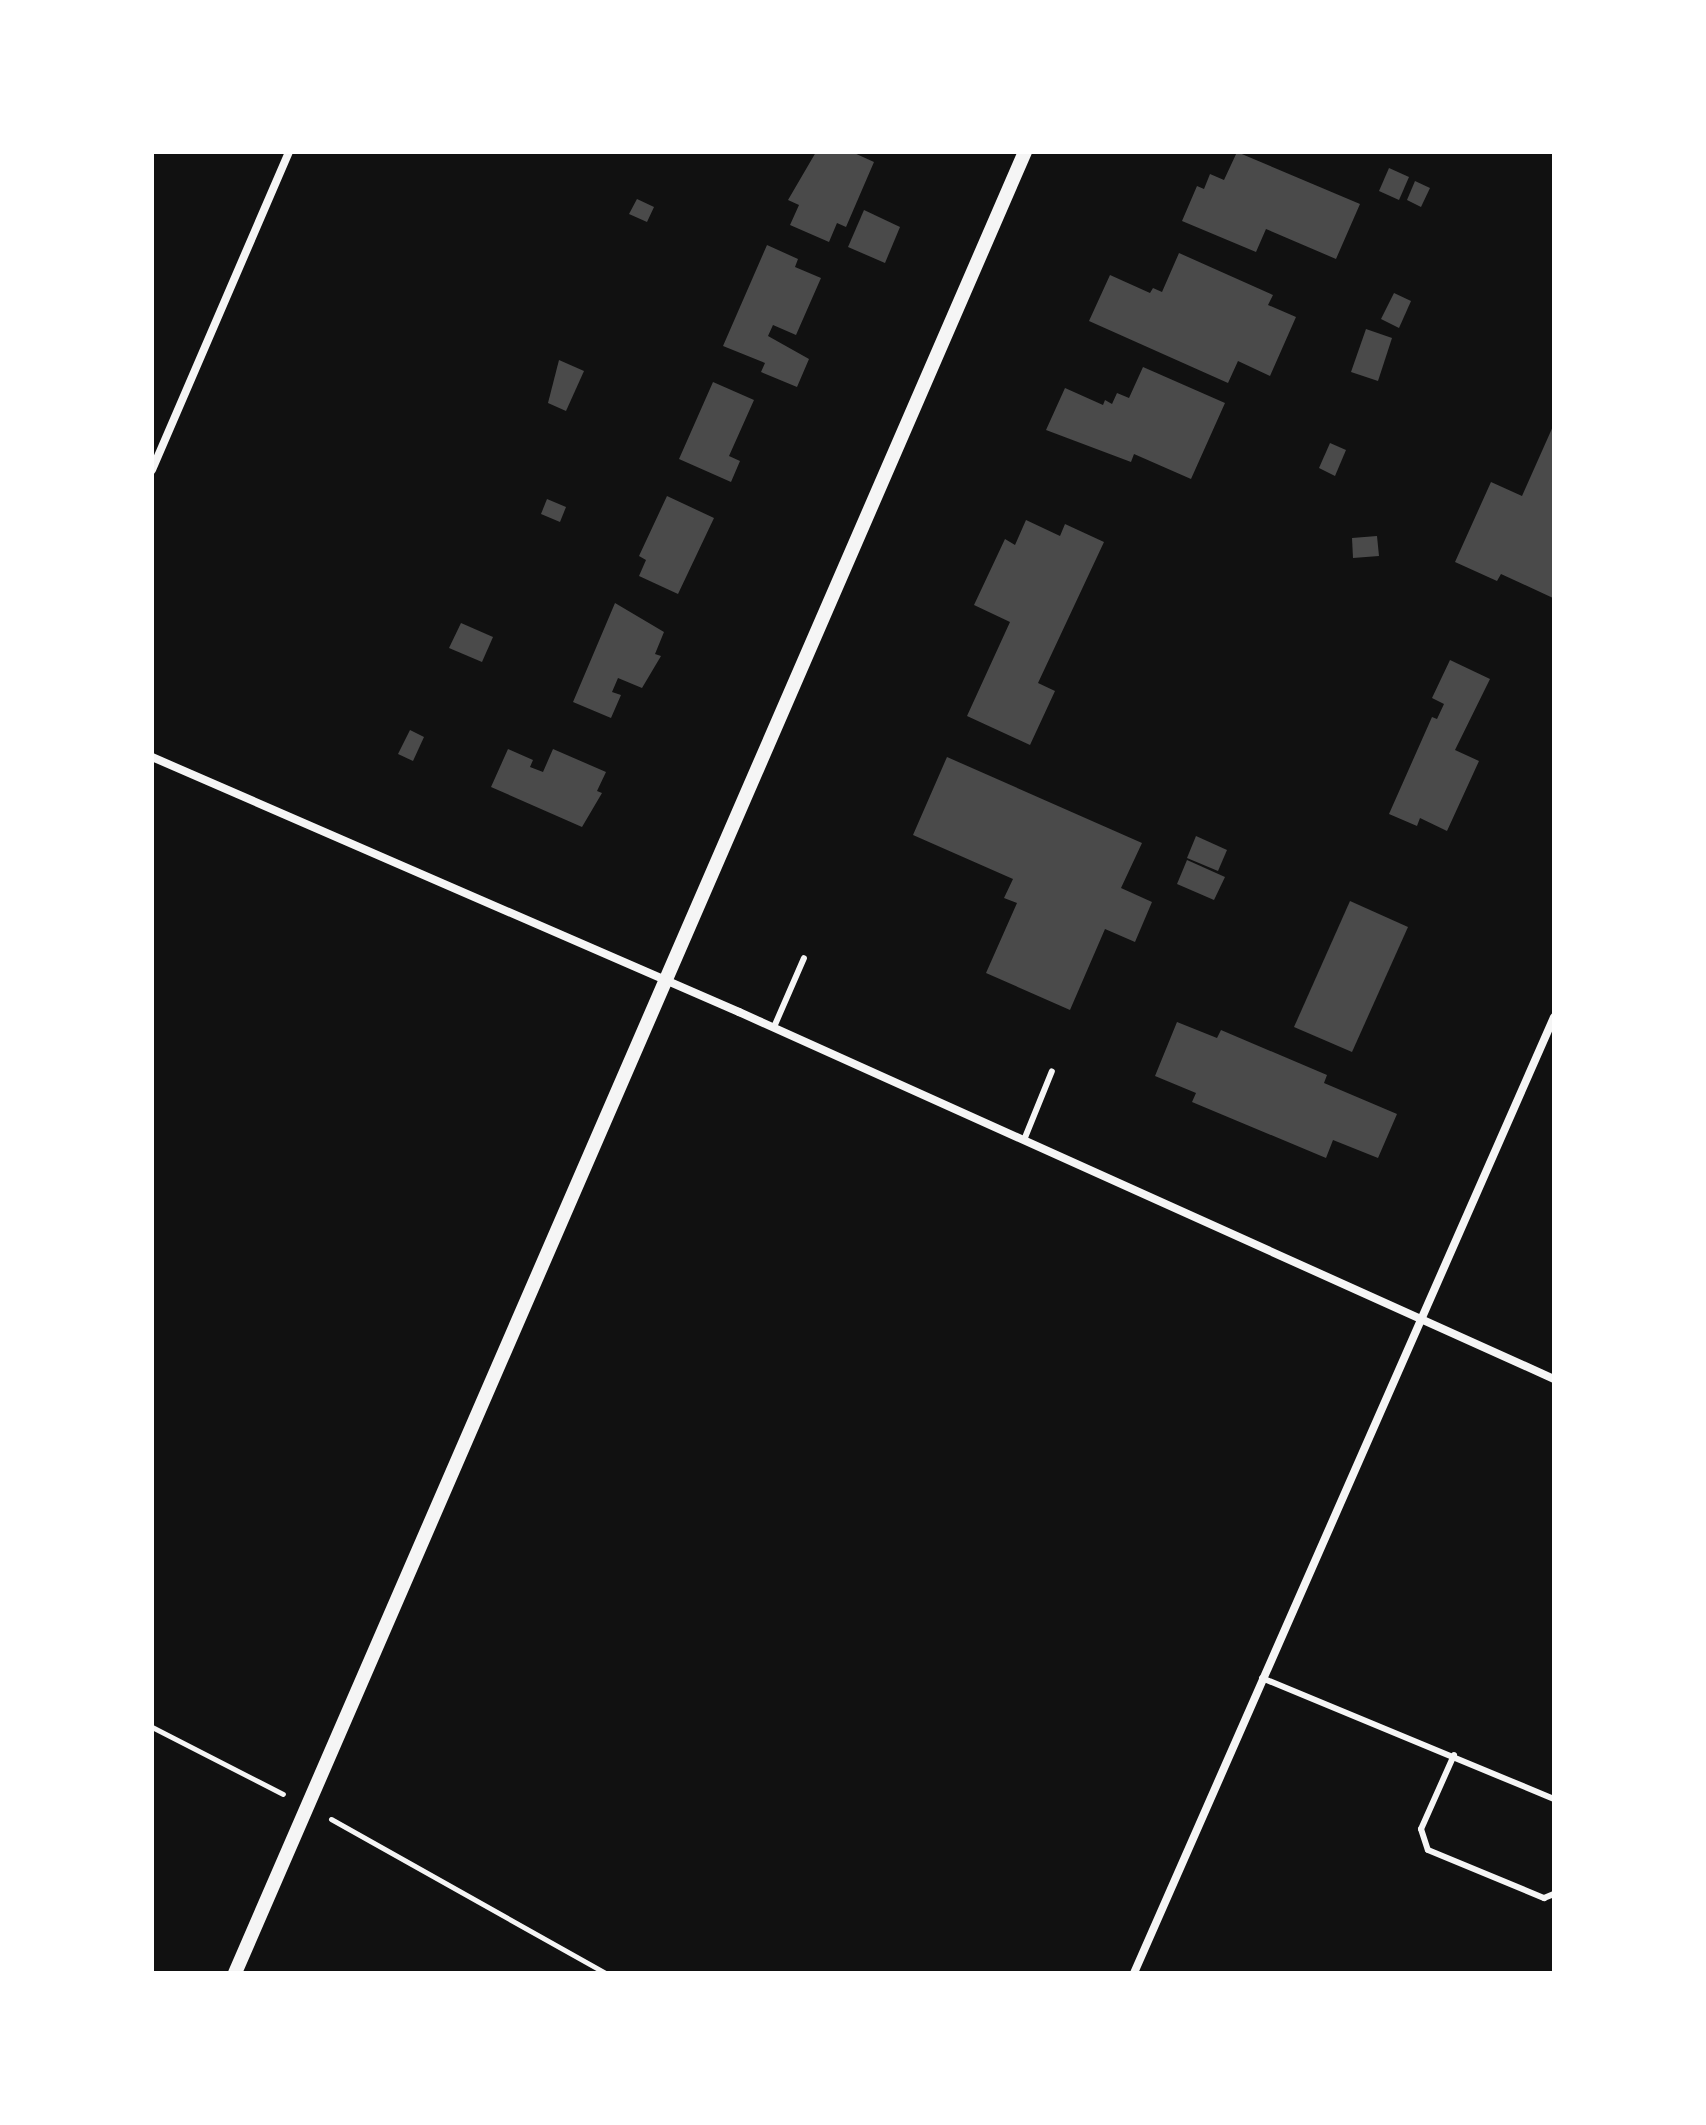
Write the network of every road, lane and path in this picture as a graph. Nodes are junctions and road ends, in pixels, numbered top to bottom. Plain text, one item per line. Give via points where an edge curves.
1 (289, 152) edge
2 (1025, 152) edge
3 (152, 470) edge
4 (152, 757) edge
5 (804, 958) dead end
6 (665, 980) junction
7 (1554, 1017) edge
8 (774, 1027) junction
9 (1052, 1071) dead end
10 (1024, 1140) junction
11 (1421, 1319) junction
12 (1554, 1379) edge
13 (1262, 1678) junction
14 (152, 1727) edge
15 (1454, 1755) junction
16 (1554, 1799) edge
17 (307, 1806) junction
18 (1554, 1894) edge
19 (235, 1973) edge
20 (605, 1973) edge
21 (1134, 1973) edge

1 - 3 street
2 - 6 street
4 - 6 street
5 - 8 lane
6 - 8 street
6 - 17 street
7 - 11 street
8 - 10 street
9 - 10 lane
10 - 11 street
11 - 12 street
11 - 13 street
13 - 15 lane
13 - 21 street
14 - 17 path
15 - 16 lane
15 - 18 lane via 1421,1829 1428,1850 1544,1898
17 - 19 street
17 - 20 path

